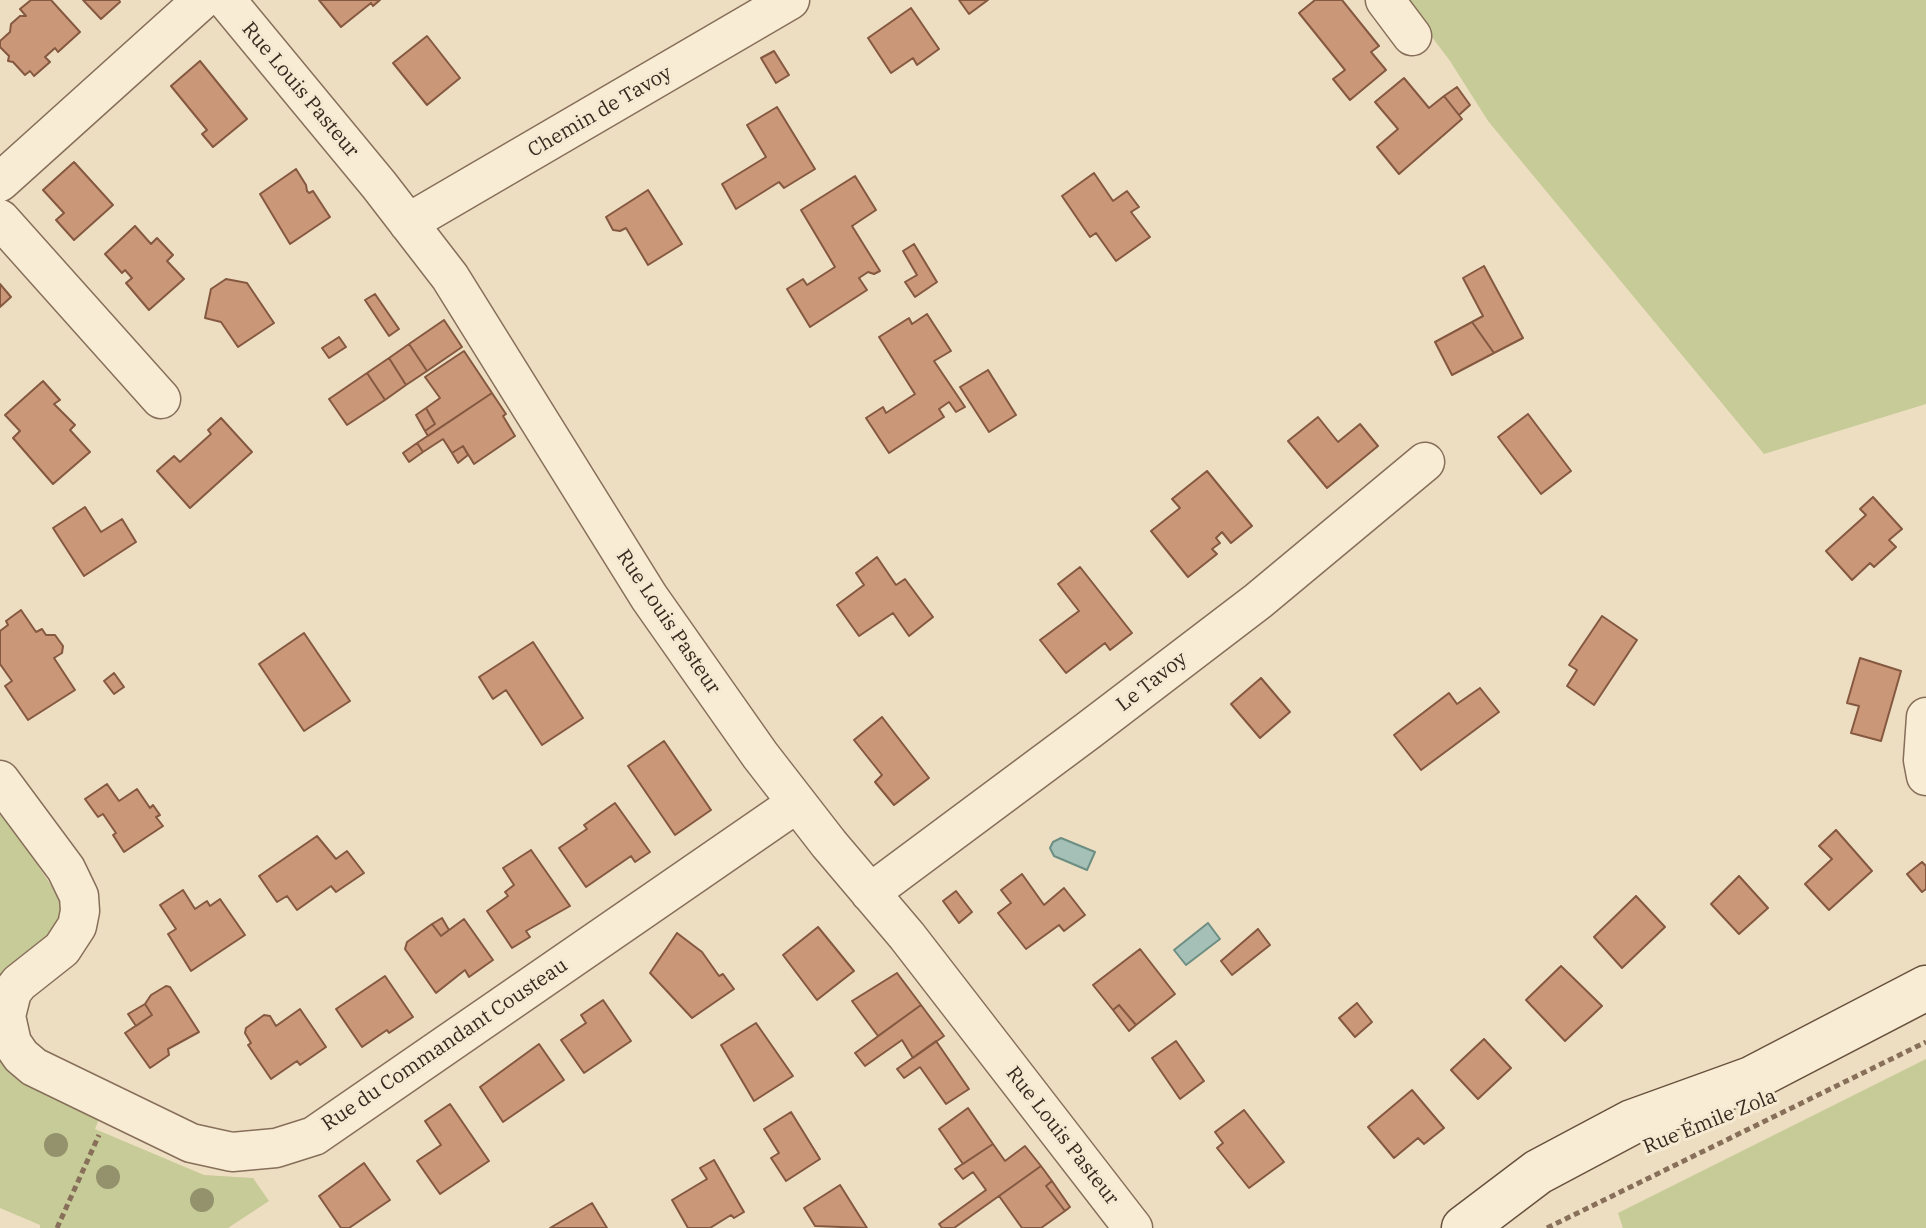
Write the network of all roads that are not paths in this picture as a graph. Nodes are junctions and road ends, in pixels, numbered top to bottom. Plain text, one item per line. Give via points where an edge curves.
1 (202, 0) edge
2 (226, 0) edge
3 (790, 0) edge
4 (1385, 0) edge
5 (1412, 36) dead end
6 (0, 182) edge
7 (0, 219) edge
8 (408, 223) junction
9 (161, 399) dead end
10 (1425, 462) dead end
11 (1926, 717) edge
12 (1926, 776) edge
13 (0, 780) edge
14 (797, 803) junction
15 (870, 893) junction
16 (1926, 988) edge
17 (1926, 1023) edge
18 (1133, 1228) edge
19 (1464, 1228) edge
20 (1497, 1228) edge

1 - 6 street
2 - 8 street, Rue Louis Pasteur
3 - 8 street, Chemin de Tavoy
4 - 5 street
7 - 9 street
8 - 14 street, Rue Louis Pasteur via 466,300 649,597
10 - 15 street, Le Tavoy via 1258,601
11 - 12 street
13 - 14 street, Rue du Commandant Cousteau via 66,869 79,896 77,926 62,949 12,992 8,1031 21,1056 191,1143 232,1152 276,1148 314,1136
14 - 15 street, Rue Louis Pasteur
15 - 18 street, Rue Louis Pasteur
16 - 19 main road via 1763,1073 1632,1122 1538,1172
17 - 20 main road, Rue Émile Zola via 1769,1098 1671,1134

